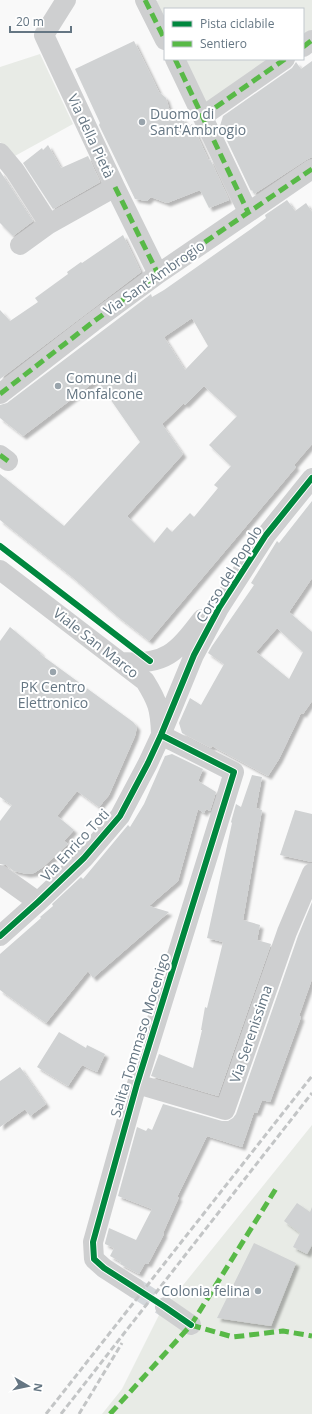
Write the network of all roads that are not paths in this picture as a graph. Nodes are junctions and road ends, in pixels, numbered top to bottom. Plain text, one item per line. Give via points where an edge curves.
1 (66, 0) edge
2 (145, 0) edge
3 (164, 38) edge
4 (312, 40) edge
5 (304, 46) edge
6 (175, 60) edge
7 (284, 60) edge
8 (203, 116) junction
9 (0, 153) edge
10 (312, 169) edge
11 (115, 187) junction
12 (248, 212) junction
13 (49, 224) junction
14 (20, 245) dead end
15 (158, 274) junction
16 (0, 394) edge
17 (312, 478) edge
18 (266, 535) junction
19 (0, 570) edge
20 (122, 662) junction
21 (161, 735) junction
22 (312, 873) edge
23 (0, 875) edge
24 (38, 902) junction
25 (0, 936) edge
26 (137, 1084) junction
27 (135, 1288) tunnel mouth
28 (165, 1307) tunnel mouth
29 (190, 1325) dead end

1 - 11 street, Via della Pietà via 44,35
2 - 3 street
4 - 5 street
6 - 8 street
7 - 8 street
8 - 12 street
9 - 13 street via 15,171
10 - 12 street, Via Sant'Ambrogio
11 - 13 street
11 - 15 street, Via della Pietà
12 - 15 street, Via Sant'Ambrogio
13 - 14 street
15 - 16 street, Via Sant'Ambrogio
17 - 18 street, Corso del Popolo
18 - 20 street via 183,644 158,660
18 - 21 street, Corso del Popolo via 219,608 194,655
19 - 20 street, Viale San Marco
20 - 21 street, Viale San Marco via 145,681 155,697 160,715
21 - 24 street, Via Enrico Toti via 120,816 84,858
21 - 26 street, Salita Tommaso Mocenigo via 234,772
22 - 26 street, Via Serenissima via 287,932 225,1110
23 - 24 street
24 - 25 street, Via Enrico Toti
26 - 27 street, Salita Tommaso Mocenigo via 93,1242 94,1259
28 - 29 street

